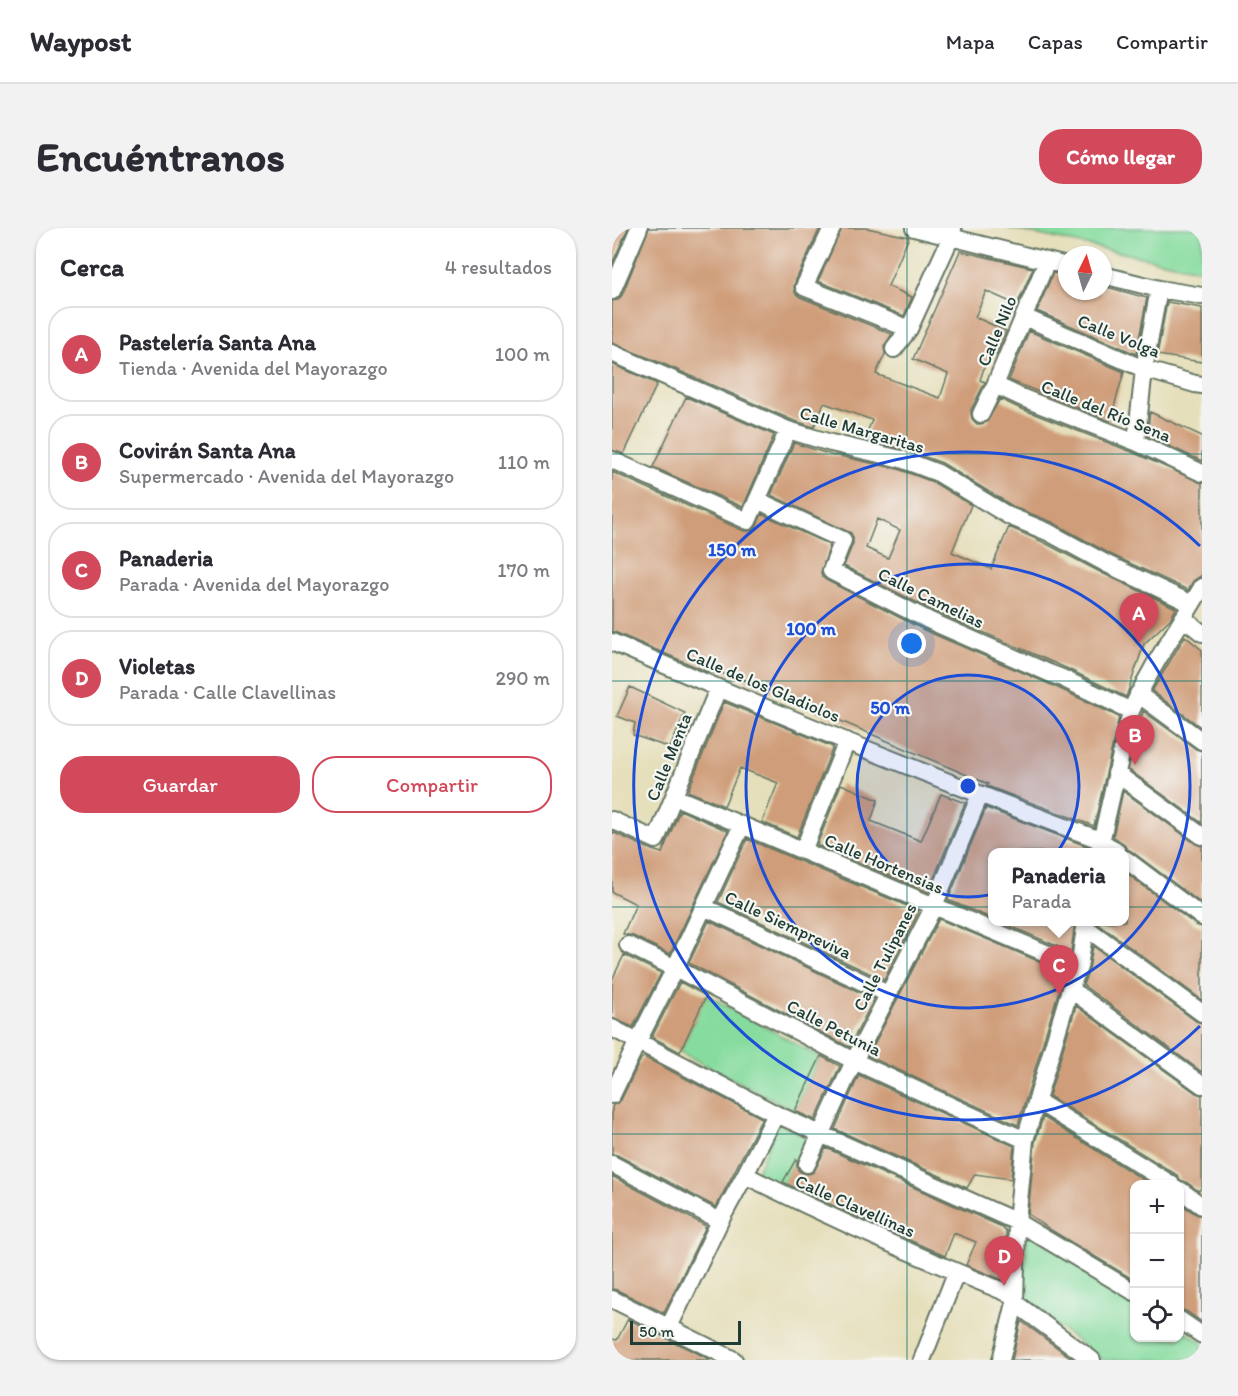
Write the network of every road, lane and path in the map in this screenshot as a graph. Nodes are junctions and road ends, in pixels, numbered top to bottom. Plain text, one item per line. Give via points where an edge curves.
1 (639, 228) edge
2 (832, 228) edge
3 (914, 228) edge
4 (952, 233) edge
5 (1047, 261) junction
6 (1058, 264) edge
7 (1112, 277) edge
8 (1158, 289) junction
9 (612, 291) edge
10 (1202, 296) edge
11 (1024, 317) junction
12 (909, 329) junction
13 (894, 349) dead end
14 (612, 353) edge
15 (1144, 369) junction
16 (996, 385) junction
17 (1202, 385) edge
18 (981, 414) dead end
19 (788, 430) junction
20 (1136, 442) junction
21 (612, 460) edge
22 (1202, 473) edge
23 (757, 501) junction
24 (1202, 587) edge
25 (1188, 611) junction
26 (1202, 633) edge
27 (612, 642) edge
28 (718, 689) junction
29 (1138, 694) junction
30 (1131, 711) junction
31 (847, 741) junction
32 (1202, 741) edge
33 (1116, 773) junction
34 (980, 795) junction
35 (675, 797) junction
36 (612, 820) edge
37 (742, 825) junction
38 (1202, 836) edge
39 (1099, 846) edge
40 (803, 851) junction
41 (1129, 862) edge
42 (934, 906) junction
43 (704, 907) junction
44 (1202, 917) edge
45 (1086, 926) edge
46 (1089, 926) edge
47 (627, 945) dead end
48 (1079, 967) junction
49 (675, 968) junction
50 (1070, 989) junction
51 (888, 994) junction
52 (1202, 1013) edge
53 (612, 1028) edge
54 (638, 1041) junction
55 (854, 1061) junction
56 (1202, 1085) edge
57 (612, 1095) edge
58 (1037, 1101) junction
59 (776, 1114) junction
60 (821, 1135) junction
61 (1025, 1140) junction
62 (612, 1164) edge
63 (807, 1164) dead end
64 (745, 1175) junction
65 (1163, 1180) edge
66 (1184, 1193) edge
67 (1202, 1206) edge
68 (720, 1221) junction
69 (1017, 1222) junction
70 (957, 1273) junction
71 (1130, 1290) edge
72 (612, 1299) edge
73 (1015, 1300) junction
74 (1184, 1323) edge
75 (669, 1327) junction
76 (1202, 1335) edge
77 (713, 1355) edge
78 (734, 1360) edge
79 (922, 1360) edge
80 (1001, 1360) edge
81 (1092, 1360) edge

1 - 9 street
2 - 12 street via 804,287
3 - 4 street
4 - 5 street
4 - 12 street
5 - 6 street
5 - 11 street, Calle Nilo
7 - 8 street
8 - 10 street
8 - 15 street
11 - 15 street, Calle Volga
11 - 16 street, Calle Nilo
12 - 13 street
14 - 19 street, Calle Margaritas
15 - 17 street, Calle Volga
15 - 20 street
16 - 18 street, Calle Nilo
16 - 20 street, Calle del Río Sena
19 - 23 street
19 - 25 street, Calle Margaritas via 938,473 1009,516 1048,532
20 - 22 street, Calle del Río Sena
21 - 23 street via 748,521
23 - 30 street, Calle Camelias via 843,540 831,571 927,620
24 - 25 street
25 - 26 street, Calle Margaritas
25 - 29 street
27 - 28 street, Calle de los Gladiolos
28 - 31 street, Calle de los Gladiolos
28 - 35 street, Calle Menta
29 - 30 street
29 - 32 street
30 - 33 street
31 - 34 street, Calle de los Gladiolos
31 - 40 street
33 - 38 street
33 - 39 street
34 - 39 street, Calle de los Gladiolos
34 - 42 street, Calle Tulipanes
35 - 36 street, Calle Menta via 656,840
35 - 37 street, Calle Hortensias
37 - 40 street, Calle Hortensias
37 - 43 street
40 - 42 street, Calle Hortensias
41 - 44 street
42 - 48 street, Calle Hortensias
42 - 51 street, Calle Tulipanes
43 - 49 street
43 - 51 street, Calle Siempreviva
45 - 48 street
46 - 52 street
47 - 49 street, Calle Petunia
48 - 50 street
49 - 54 street
49 - 55 street, Calle Petunia
50 - 56 street
50 - 58 street
51 - 55 street, Calle Tulipanes
53 - 54 street
54 - 57 street
54 - 59 street
55 - 60 street, Calle Tulipanes
55 - 61 street, Calle Petunia
58 - 61 street
58 - 65 street
59 - 60 street
59 - 64 street
60 - 63 street, Calle Tulipanes
60 - 69 street
61 - 69 street
62 - 68 street
64 - 68 street
64 - 70 street, Calle Clavellinas
66 - 67 street
68 - 75 street
69 - 71 street
69 - 73 street
70 - 73 street, Calle Clavellinas
70 - 79 street
72 - 75 street
73 - 80 street
73 - 81 street, Calle Clavellinas
74 - 76 street
75 - 77 street
77 - 78 street

